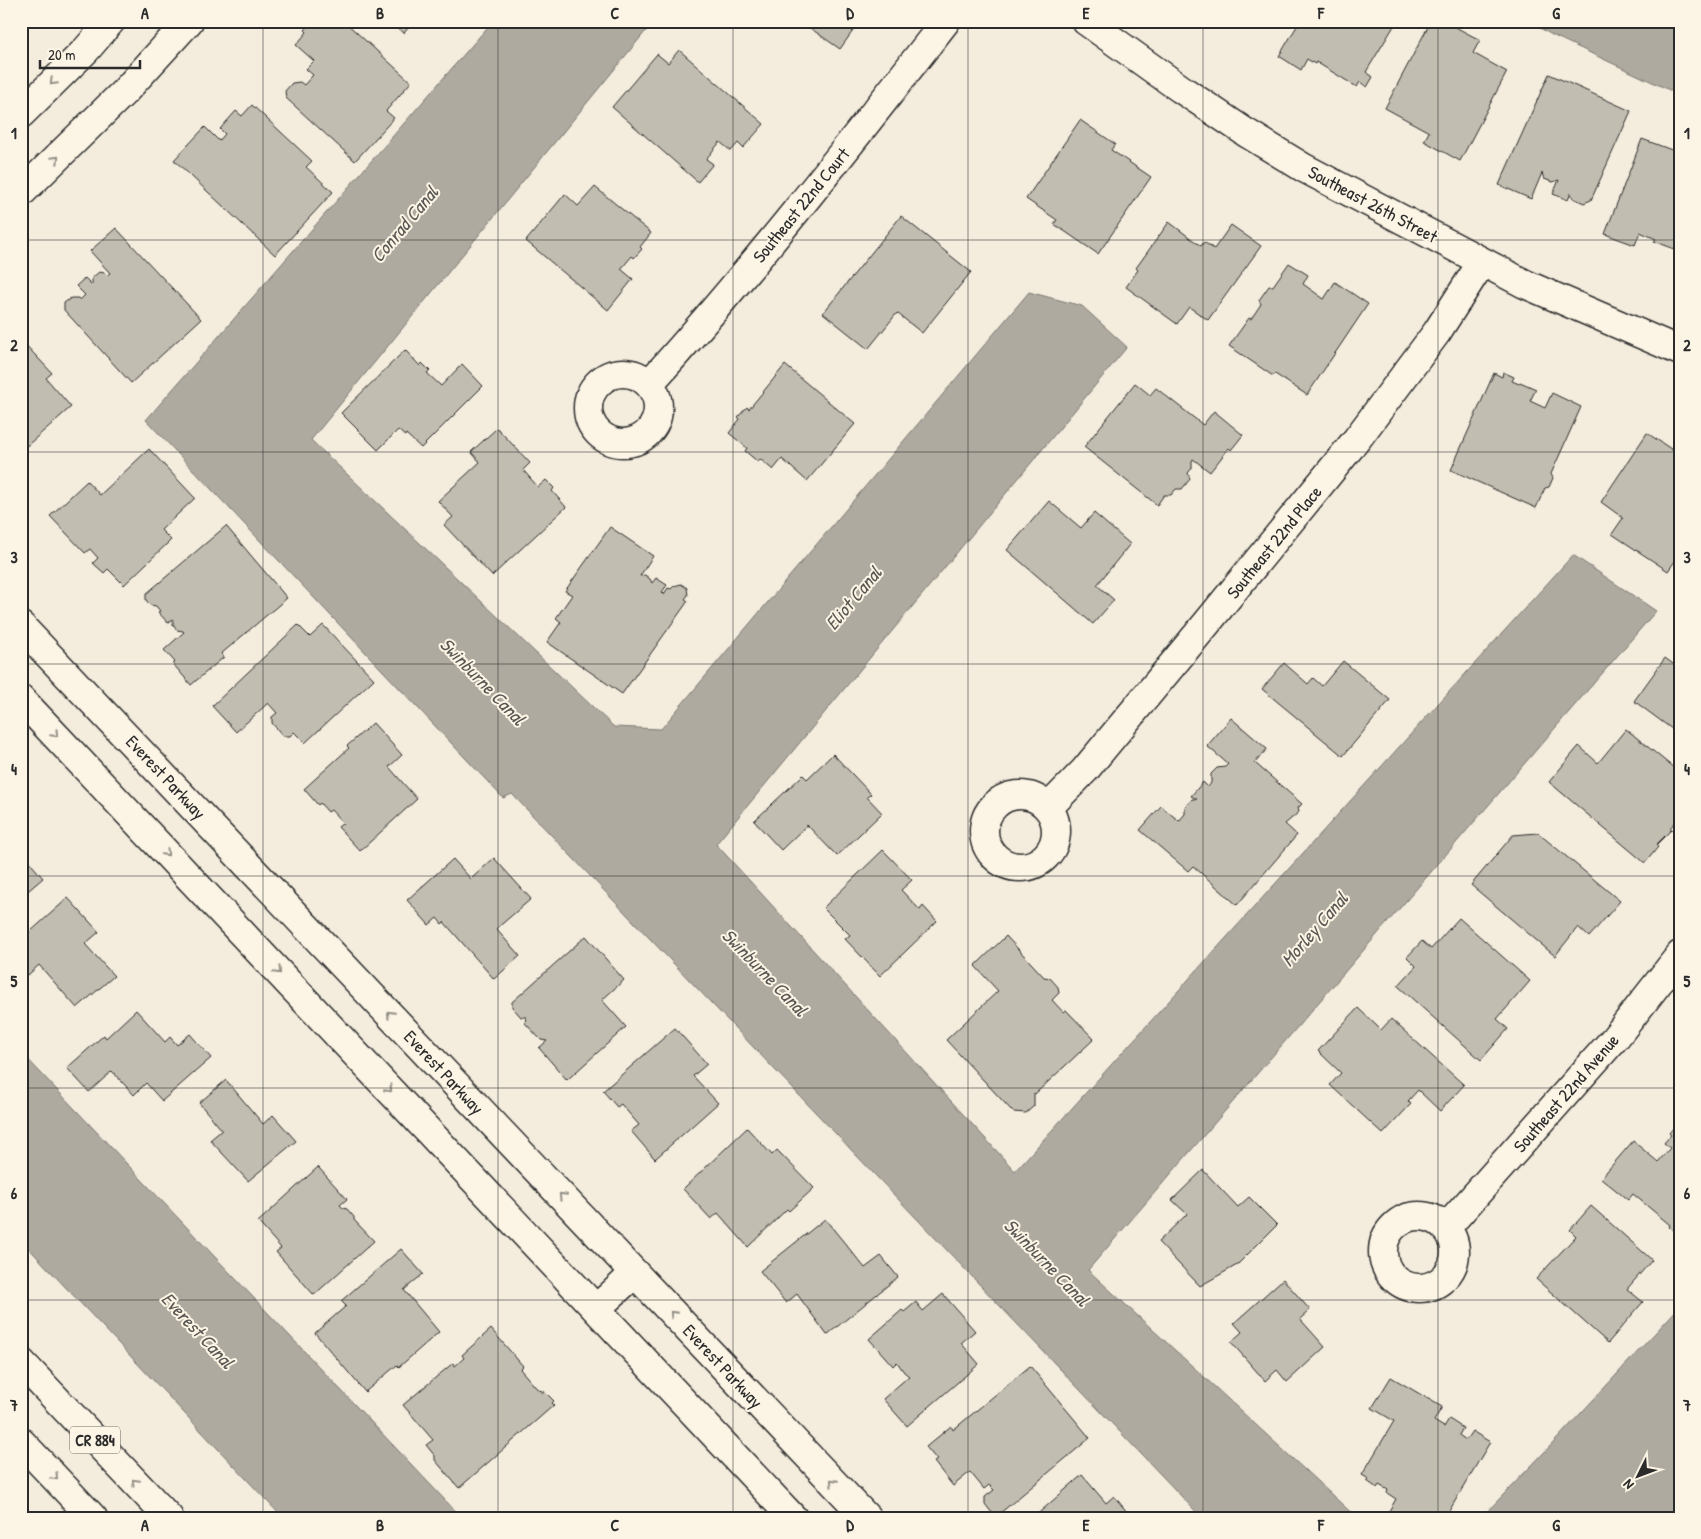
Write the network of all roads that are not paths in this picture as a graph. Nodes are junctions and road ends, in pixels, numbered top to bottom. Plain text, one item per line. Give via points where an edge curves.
1 (111, 21) edge
2 (189, 21) edge
3 (946, 21) edge
4 (1086, 21) edge
5 (21, 114) edge
6 (21, 193) edge
7 (1482, 262) junction
8 (1680, 351) edge
9 (649, 384) dead end
10 (21, 626) edge
11 (21, 699) edge
12 (1048, 808) dead end
13 (1680, 955) edge
14 (1447, 1227) dead end
15 (635, 1273) junction
16 (597, 1308) junction
17 (21, 1362) edge
18 (21, 1442) edge
19 (93, 1518) edge
20 (169, 1518) edge
21 (793, 1518) edge
22 (867, 1518) edge

1 -> 5 main road
6 -> 2 main road via 126,90
3 - 9 main road, Southeast 22nd Court via 821,181
4 - 7 main road, Southeast 26th Street via 1181,90 1279,153
7 - 8 main road, Southeast 26th Street
7 - 12 main road, Southeast 22nd Place via 1437,332 1357,439 1208,624 1085,770
15 -> 10 main road, Everest Parkway
11 -> 16 main road
13 - 14 main road, Southeast 22nd Avenue via 1615,1038
15 - 16 main road
22 -> 15 main road, Everest Parkway
16 - 21 main road
20 -> 17 main road, CR 884
18 -> 19 main road

